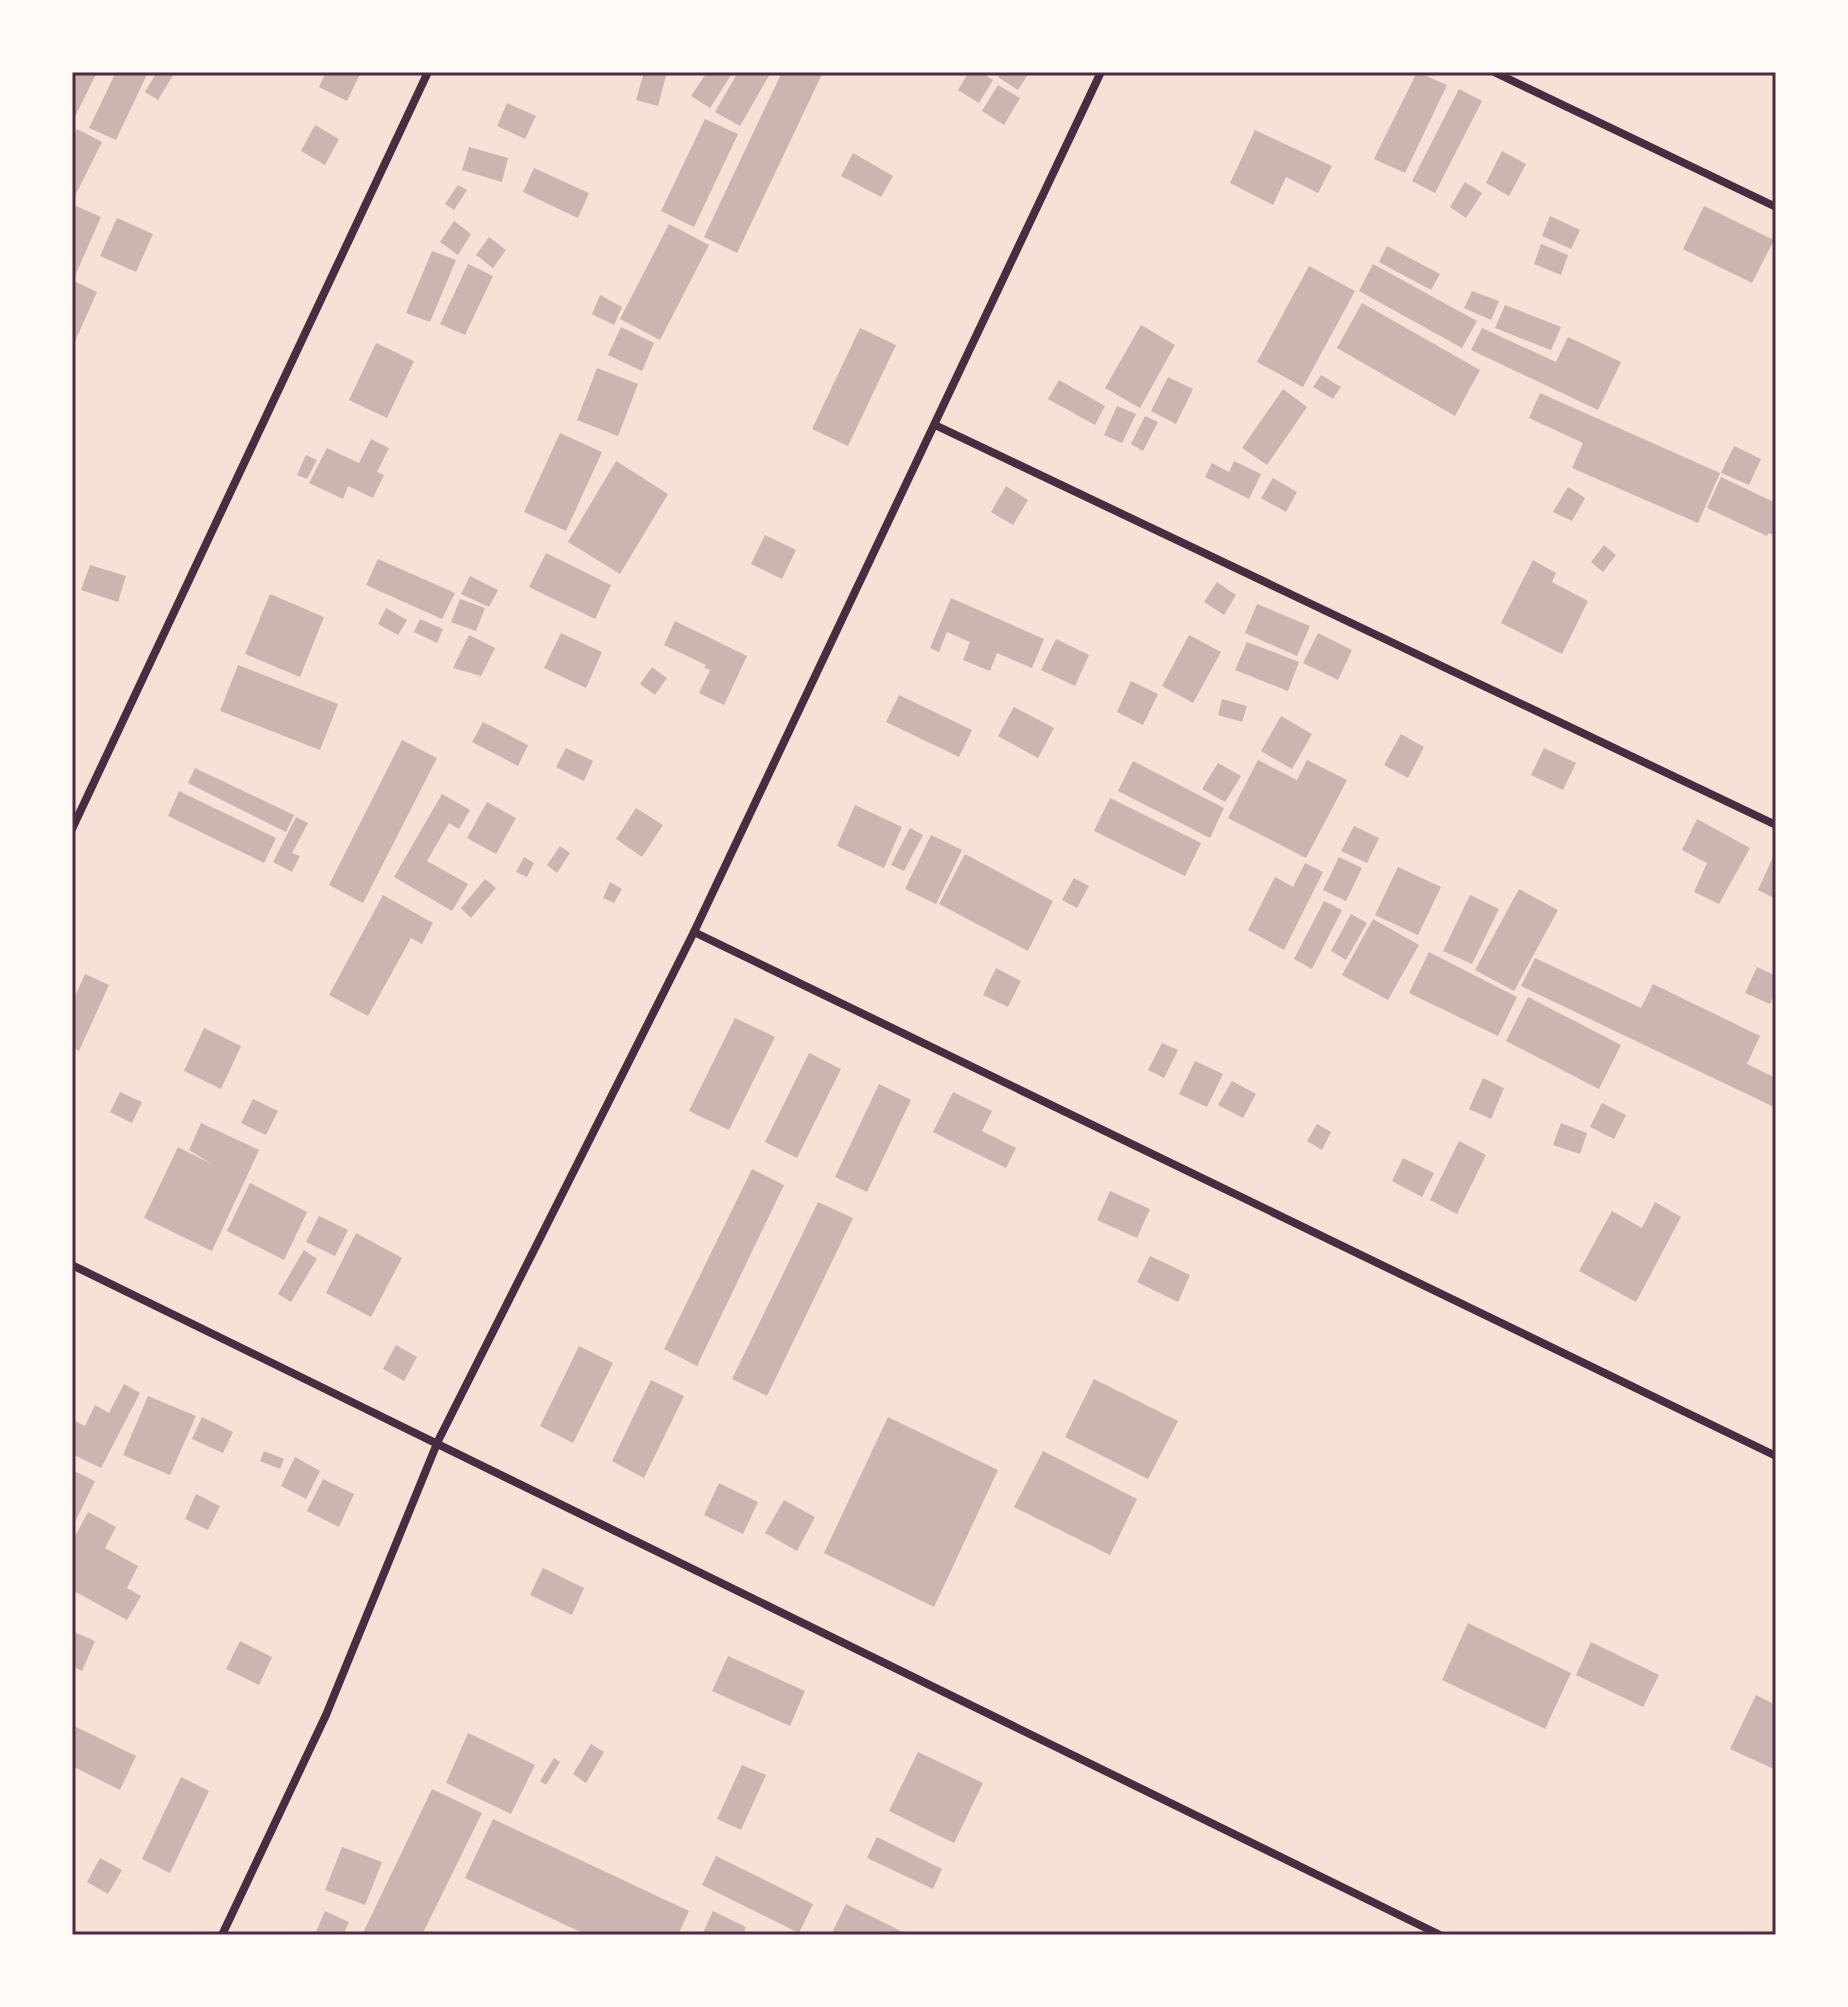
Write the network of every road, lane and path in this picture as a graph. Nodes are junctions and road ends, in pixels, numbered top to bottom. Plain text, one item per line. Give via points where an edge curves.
1 (428, 72) edge
2 (1101, 72) edge
3 (1494, 72) edge
4 (1776, 207) edge
5 (935, 425) junction
6 (1776, 825) edge
7 (72, 829) edge
8 (694, 932) junction
9 (72, 1265) edge
10 (438, 1441) junction
11 (1776, 1456) edge
12 (222, 1935) edge
13 (1440, 1935) edge

1 - 7 street
2 - 5 street
3 - 4 street
5 - 6 street
5 - 8 street
8 - 10 street
8 - 11 street
9 - 10 street
10 - 12 street via 326,1715
10 - 13 street

